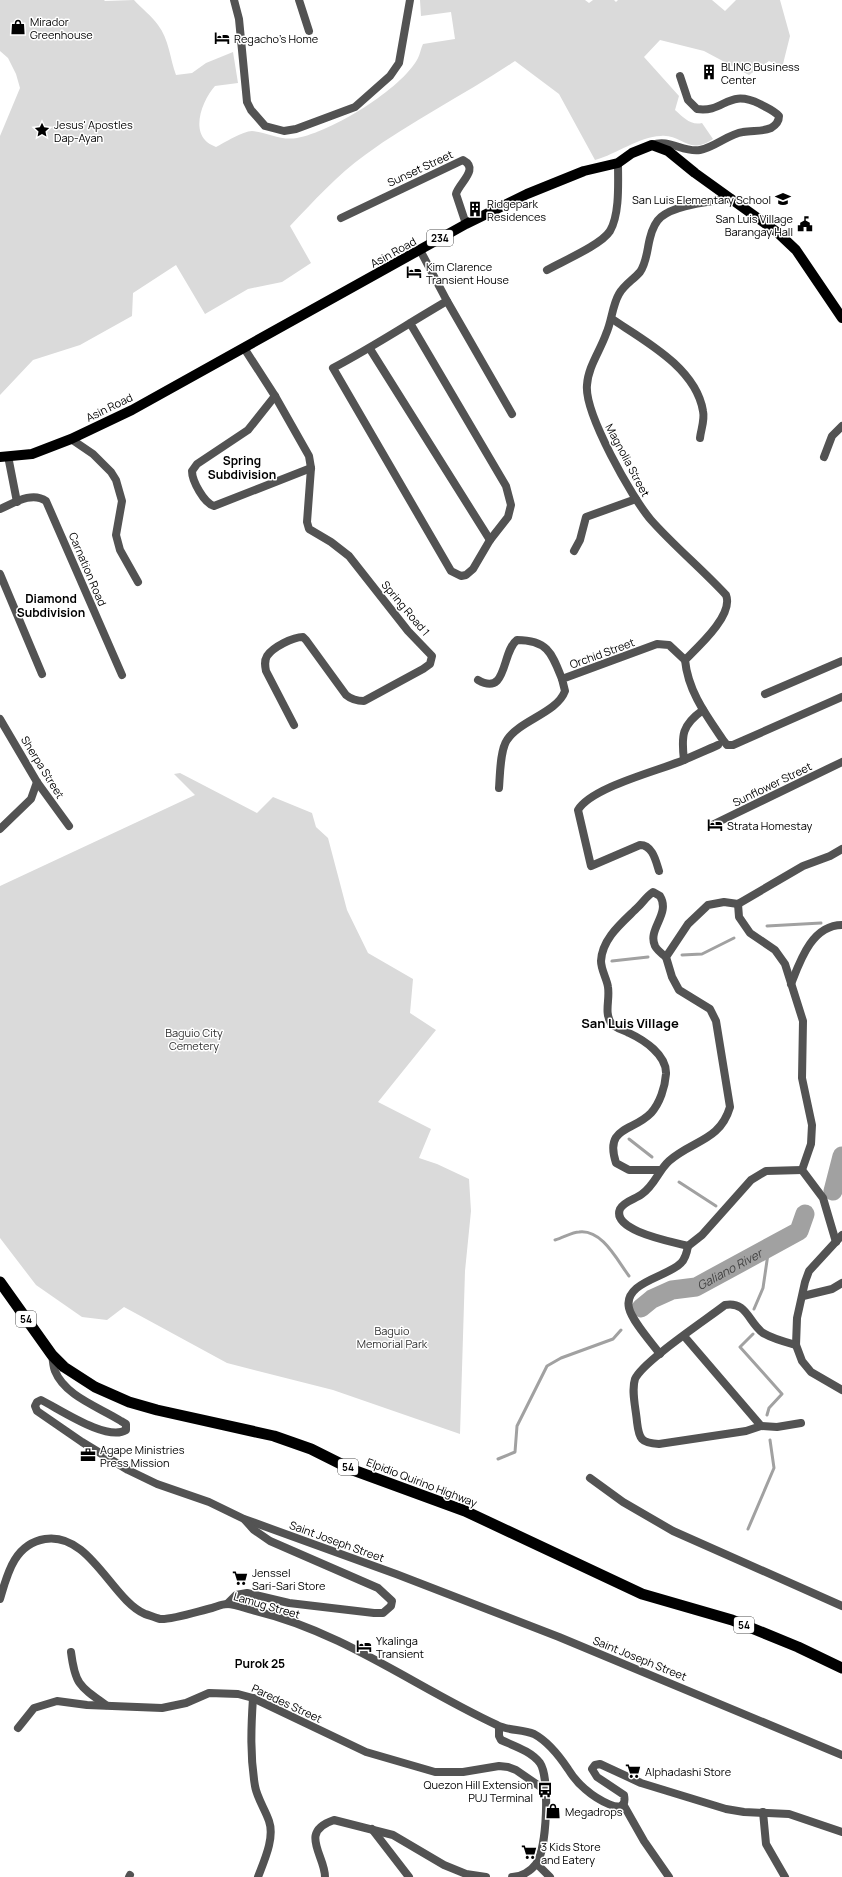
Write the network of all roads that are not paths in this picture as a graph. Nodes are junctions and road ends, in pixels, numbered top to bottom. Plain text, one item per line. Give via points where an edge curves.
1 (234, 0) edge
2 (299, 0) edge
3 (410, 0) edge
4 (309, 31) dead end
5 (680, 76) dead end
6 (652, 145) junction
7 (618, 163) junction
8 (731, 198) junction
9 (341, 218) dead end
10 (466, 224) junction
11 (420, 250) junction
12 (547, 270) dead end
13 (448, 301) junction
14 (841, 315) edge
15 (612, 319) junction
16 (410, 323) junction
17 (244, 348) junction
18 (370, 349) junction
19 (275, 396) junction
20 (512, 414) dead end
21 (842, 426) edge
22 (700, 438) dead end
23 (71, 439) junction
24 (4, 457) edge
25 (824, 457) dead end
26 (311, 468) junction
27 (636, 499) junction
28 (17, 502) junction
29 (0, 508) edge
30 (490, 540) junction
31 (574, 551) dead end
32 (0, 574) edge
33 (138, 582) dead end
34 (684, 660) junction
35 (842, 661) edge
36 (42, 674) dead end
37 (122, 675) dead end
38 (562, 679) junction
39 (478, 680) dead end
40 (765, 694) dead end
41 (842, 697) edge
42 (703, 710) junction
43 (0, 719) edge
44 (294, 725) dead end
45 (718, 745) dead end
46 (684, 760) junction
47 (842, 762) edge
48 (37, 782) junction
49 (499, 788) dead end
50 (69, 826) dead end
51 (712, 826) dead end
52 (0, 829) edge
53 (842, 849) edge
54 (660, 871) dead end
55 (738, 904) junction
56 (842, 925) edge
57 (666, 957) junction
58 (791, 984) junction
59 (660, 1170) junction
60 (802, 1170) junction
61 (842, 1235) edge
62 (836, 1242) junction
63 (688, 1246) junction
64 (0, 1282) edge
65 (842, 1283) edge
66 (803, 1296) junction
67 (684, 1336) junction
68 (796, 1345) junction
69 (660, 1354) junction
70 (52, 1355) junction
71 (842, 1390) edge
72 (801, 1423) dead end
73 (761, 1426) junction
74 (590, 1478) dead end
75 (244, 1519) junction
76 (0, 1599) edge
77 (227, 1604) junction
78 (842, 1606) edge
79 (71, 1652) dead end
80 (842, 1668) edge
81 (253, 1698) junction
82 (106, 1706) junction
83 (499, 1727) junction
84 (18, 1728) dead end
85 (842, 1755) edge
86 (545, 1790) junction
87 (623, 1804) junction
88 (763, 1812) junction
89 (372, 1829) junction
90 (842, 1832) edge
91 (537, 1864) junction
92 (258, 1877) edge
93 (325, 1877) edge
94 (409, 1877) edge
95 (486, 1877) edge
96 (512, 1877) edge
97 (550, 1877) edge
98 (669, 1877) edge
99 (785, 1877) edge

1 - 3 street via 239,19 247,102 265,126 284,131 355,107 390,76 399,63
2 - 4 street
5 - 6 street via 688,100 697,109 709,110 742,98 770,108 779,116 779,121 766,130 742,132 700,150 680,148 663,142
6 - 7 main road, Asin Road / 234 via 632,153
6 - 8 main road via 668,151
7 - 10 main road, Asin Road / 234 via 584,171 527,194
7 - 12 street via 618,191 610,230 596,243
8 - 14 main road via 768,224 796,250
8 - 15 street, Magnolia Street via 686,206 661,216 652,232 645,264 620,293
9 - 10 street, Sunset Street via 463,160 470,167 469,172 456,194
10 - 11 main road, Asin Road / 234
11 - 13 street
11 - 17 main road, Asin Road / 234
13 - 16 street
13 - 20 street
15 - 22 street via 661,352 692,384 703,410 704,420
15 - 27 street, Magnolia Street via 590,371 588,395 600,435
16 - 18 street
16 - 30 street via 510,494 508,517
17 - 19 street, Spring Road 1
17 - 23 main road, Asin Road / 234 via 132,410
18 - 30 street
18 - 30 street via 333,368 450,571 461,576 466,575 473,569
19 - 26 street, Spring Road 1 via 304,447
19 - 26 street via 248,430 197,464 192,471 194,480 209,503 214,506
21 - 25 street via 832,436
23 - 24 main road, Asin Road / 234 via 32,454
23 - 33 street via 93,454 116,480 122,501 116,535 120,550
24 - 28 street
26 - 44 street, Spring Road 1 via 307,522 309,529 332,542 349,556 408,631 432,656 430,664 423,669 364,701 358,701 346,695 306,640 303,637 297,638 271,652 265,663 266,672
27 - 31 street via 586,517
27 - 34 street, Magnolia Street via 660,529 728,600 719,622
28 - 29 street, Carnation Road
28 - 37 street, Carnation Road via 27,497 46,501
32 - 36 street
34 - 38 street, Orchid Street via 669,645 657,644
34 - 42 street via 693,692
35 - 40 street
38 - 39 street via 550,651 536,642 517,640 513,643 501,674 494,683 487,685
38 - 49 street, Orchid Street via 565,691 560,700 506,740
41 - 42 street via 733,745 727,745
42 - 46 street via 686,725 683,737
43 - 48 street, Sherpa Street
45 - 46 street
46 - 54 street via 626,780 588,799 578,810 592,866 645,845
47 - 51 street, Sunflower Street
48 - 50 street, Sherpa Street
48 - 52 street via 31,799
53 - 55 street via 803,866
55 - 57 street via 724,902 708,905 688,924
55 - 58 street via 739,917 750,933 774,950 785,964
56 - 58 street via 824,931 813,939 801,958
57 - 59 street via 679,990 710,1009 716,1021 730,1106 720,1129 688,1147
57 - 59 street via 656,947 653,937 663,908 660,896 653,892 612,934 603,950 601,963 608,988 607,1016 612,1025 651,1046 661,1057 666,1072 662,1094 651,1113 622,1131 615,1138 612,1151 616,1163 629,1170
58 - 60 street via 803,1021 802,1078 812,1125 811,1144
59 - 63 street via 656,1181 643,1194 628,1202 621,1209 619,1217 624,1225 633,1230
60 - 62 street via 822,1198
60 - 63 street via 766,1171 751,1180 713,1224
61 - 62 street
62 - 66 street via 809,1271
63 - 69 street via 682,1263 643,1283 629,1298 632,1316
64 - 70 highway, Elpidio Quirino Highway / 54
65 - 66 street via 832,1289
66 - 68 street via 797,1318
67 - 68 street via 724,1305 733,1304 740,1307 762,1332 776,1340
67 - 69 street
67 - 73 street
68 - 71 street via 802,1361 811,1372
69 - 73 street via 639,1372 635,1380 634,1394 642,1439 648,1443 659,1444 746,1432
70 - 75 street, Saint Joseph Street via 54,1369 64,1386 126,1424 126,1430 117,1433 76,1420 40,1400 35,1406 37,1411 128,1470 157,1484 209,1502
70 - 80 highway, Elpidio Quirino Highway / 54 via 64,1368 95,1387 129,1402 188,1418 274,1436 311,1449 353,1470 464,1511 642,1594 732,1620
72 - 73 street via 777,1428
74 - 78 street via 623,1502 673,1531
75 - 77 street via 270,1541 378,1588 392,1601 391,1606 383,1613 374,1613 289,1603 247,1594 236,1595
75 - 85 street, Saint Joseph Street via 559,1636
76 - 77 street, Lamug Street via 13,1561 30,1545 45,1539 60,1540 76,1547 91,1558 143,1613 159,1619
77 - 83 street, Lamug Street via 279,1617 305,1627 371,1658
79 - 82 street via 73,1672 79,1685
81 - 82 street, Paredes Street via 238,1694 210,1693 162,1708
81 - 86 street, Paredes Street via 366,1752 434,1772 508,1767
81 - 92 street via 253,1768 256,1789 270,1822 271,1832
82 - 84 street, Paredes Street via 57,1701 44,1704 34,1708
83 - 86 street via 501,1740 528,1753 540,1764 544,1774
83 - 87 street, Lamug Street via 534,1734 554,1752 586,1790 609,1804 620,1807
86 - 91 street via 547,1819
87 - 88 street via 624,1795 597,1777 592,1769 595,1765 600,1764 641,1783 726,1809
87 - 98 street
88 - 90 street via 789,1814
88 - 99 street via 766,1844
89 - 93 street via 334,1820 320,1829 316,1836 316,1849 325,1870
89 - 94 street
89 - 95 street via 393,1835 444,1866 466,1874
91 - 96 street via 525,1874
91 - 97 street

